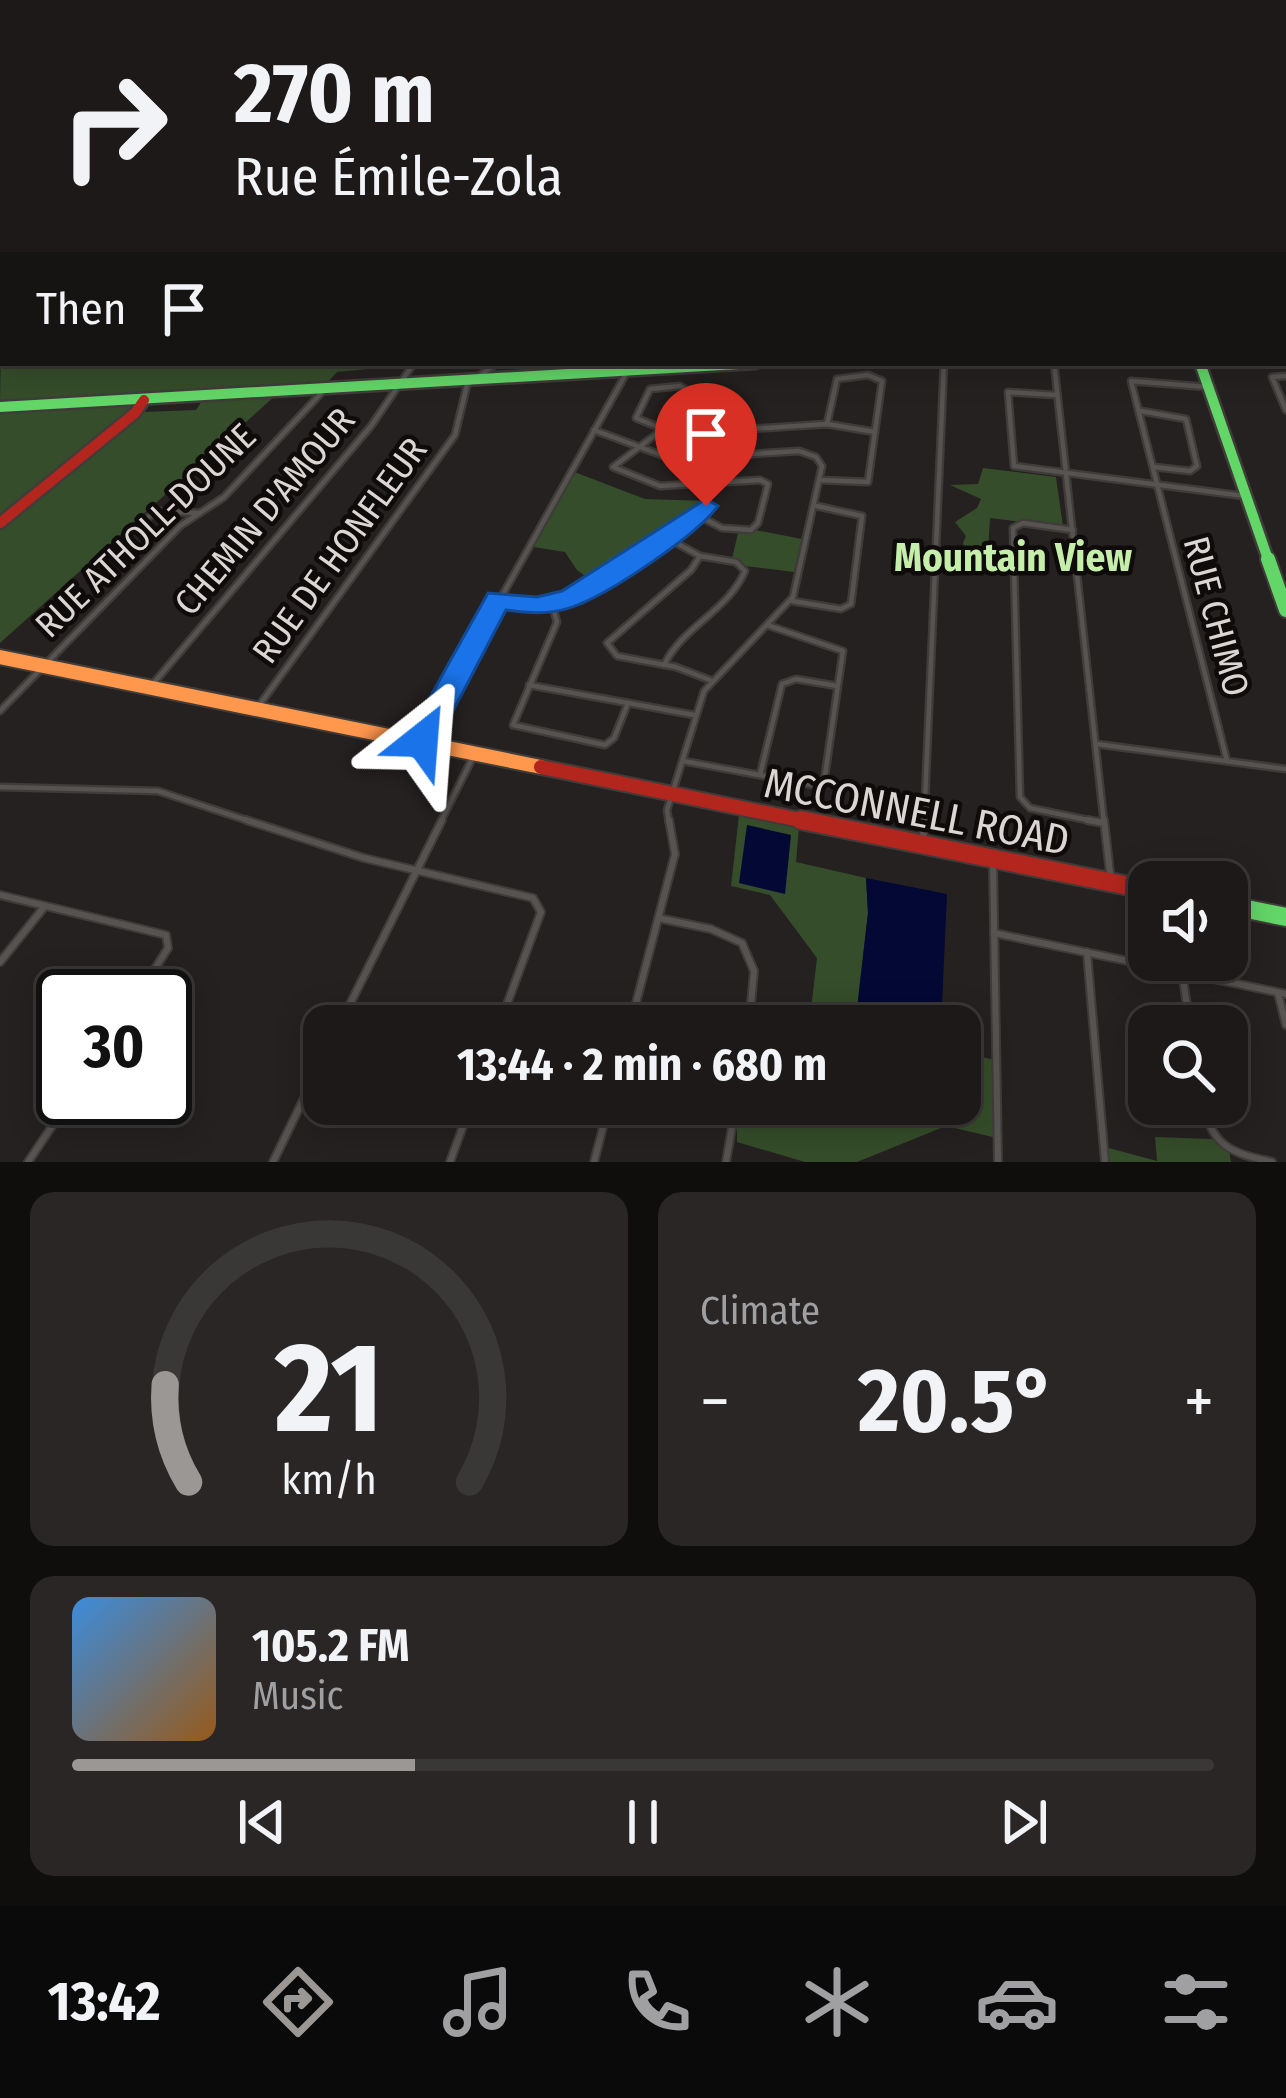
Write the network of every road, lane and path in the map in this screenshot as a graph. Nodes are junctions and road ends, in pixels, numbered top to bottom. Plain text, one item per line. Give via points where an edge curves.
1 (412, 366) edge
2 (489, 366) edge
3 (661, 366) edge
4 (944, 366) edge
5 (1054, 366) edge
6 (1201, 366) edge
7 (629, 367) edge
8 (1286, 376) edge
9 (471, 380) junction
10 (397, 384) junction
11 (1207, 387) junction
12 (326, 388) junction
13 (1058, 395) junction
14 (145, 399) junction
15 (0, 406) edge
16 (1286, 410) edge
17 (1141, 411) junction
18 (603, 415) junction
19 (826, 424) junction
20 (663, 429) junction
21 (594, 430) junction
22 (875, 432) junction
23 (614, 440) junction
24 (583, 448) junction
25 (637, 448) junction
26 (699, 458) junction
27 (1154, 467) junction
28 (1067, 473) junction
29 (819, 480) junction
30 (707, 484) junction
31 (1154, 485) junction
32 (1244, 496) junction
33 (814, 506) junction
34 (198, 513) junction
35 (699, 516) junction
36 (0, 524) edge
37 (1073, 530) junction
38 (128, 532) dead end
39 (667, 538) junction
40 (700, 556) junction
41 (498, 600) junction
42 (792, 601) junction
43 (552, 604) junction
44 (1286, 610) edge
45 (767, 625) junction
46 (0, 657) edge
47 (664, 665) junction
48 (42, 666) junction
49 (710, 680) junction
50 (529, 685) junction
51 (839, 686) junction
52 (148, 689) junction
53 (628, 703) junction
54 (0, 711) edge
55 (255, 712) junction
56 (696, 715) junction
57 (1096, 744) junction
58 (419, 745) junction
59 (473, 756) junction
60 (682, 760) junction
61 (1227, 761) junction
62 (1286, 769) edge
63 (760, 775) junction
64 (0, 787) edge
65 (672, 796) junction
66 (1105, 823) junction
67 (923, 847) junction
68 (993, 860) junction
69 (416, 869) junction
70 (1111, 883) junction
71 (1128, 886) edge
72 (0, 895) edge
73 (45, 905) junction
74 (1248, 909) edge
75 (1286, 917) edge
76 (658, 918) junction
77 (994, 933) junction
78 (1087, 952) junction
79 (1128, 961) edge
80 (0, 962) edge
81 (154, 969) edge
82 (1225, 981) edge
83 (1282, 993) edge
84 (349, 1005) edge
85 (508, 1005) edge
86 (635, 1005) edge
87 (752, 1005) edge
88 (1286, 1025) edge
89 (303, 1100) edge
90 (52, 1125) edge
91 (463, 1125) edge
92 (604, 1125) edge
93 (732, 1125) edge
94 (1207, 1125) edge
95 (28, 1162) edge
96 (273, 1162) edge
97 (450, 1162) edge
98 (594, 1162) edge
99 (726, 1162) edge
100 (998, 1162) edge
101 (1105, 1162) edge
102 (1273, 1162) edge

1 - 10 street, CHEMIN D'AMOUR
2 - 9 street
3 - 7 main road
4 - 67 street
5 - 13 street
6 - 11 main road
7 - 9 main road
7 - 18 street
8 - 16 street via 1272,377
9 - 10 main road
9 - 55 street, RUE DE HONFLEUR via 452,440
10 - 12 main road
10 - 52 street, CHEMIN D'AMOUR via 371,426
11 - 17 street via 1133,378
11 - 32 main road
12 - 14 main road
12 - 34 street, RUE ATHOLL-DOUNE via 224,497
13 - 28 street
13 - 28 street via 1009,392 1012,462
14 - 15 main road
14 - 36 main road
17 - 27 street, RUE CHIMO
17 - 27 street via 1186,418 1197,466
18 - 21 street
18 - 23 street via 600,427
19 - 20 street
19 - 22 street
19 - 22 street via 836,380 868,375 882,382
20 - 20 street via 636,417 649,390 687,388 680,414
20 - 25 street
21 - 23 street
21 - 24 street
22 - 29 street via 867,484
23 - 24 street via 595,437
23 - 25 street
24 - 41 street
25 - 26 street
25 - 30 street via 614,470 656,485
26 - 29 street via 802,452 820,461
26 - 30 street
27 - 31 street, RUE CHIMO
28 - 31 street
28 - 37 street
29 - 33 street
30 - 35 street
30 - 35 street via 769,486 751,530
31 - 32 street
31 - 61 street, RUE CHIMO
32 - 44 main road
33 - 42 street
33 - 42 street via 862,516 850,604
34 - 38 street via 157,511
34 - 48 street, RUE ATHOLL-DOUNE
35 - 39 street
37 - 57 street
37 - 66 street via 1013,526 1021,796 1030,808
39 - 40 street
39 - 43 street
40 - 47 street via 736,562 744,578 674,643
40 - 47 street via 607,640 617,656
41 - 43 street
41 - 58 street
42 - 45 street
43 - 50 street via 556,625
45 - 49 street
45 - 51 street via 842,649
46 - 48 main road, MCCONNELL ROAD
47 - 49 street
48 - 52 main road, MCCONNELL ROAD
48 - 54 street, RUE ATHOLL-DOUNE
49 - 56 street
50 - 53 street
50 - 53 street via 516,727 601,744 614,738
51 - 63 street via 782,684
51 - 63 street via 824,782
52 - 55 main road, MCCONNELL ROAD
53 - 56 street
55 - 58 main road, MCCONNELL ROAD
56 - 60 street
57 - 61 street
57 - 66 street
58 - 59 main road, MCCONNELL ROAD
59 - 65 main road, MCCONNELL ROAD
59 - 69 street
60 - 63 street
60 - 65 street
61 - 62 street
64 - 69 street via 158,791
65 - 67 main road, MCCONNELL ROAD
65 - 76 street via 667,818 675,854
66 - 70 street
67 - 68 main road, MCCONNELL ROAD
68 - 70 main road, MCCONNELL ROAD
68 - 77 street
69 - 84 street
69 - 85 street via 538,901
70 - 71 main road, MCCONNELL ROAD
72 - 73 street
73 - 80 street
73 - 81 street via 166,935 168,948
74 - 75 main road
76 - 86 street
76 - 87 street via 742,942 758,972
77 - 78 street
77 - 100 street
78 - 79 street
78 - 101 street
82 - 83 street
83 - 88 street
89 - 96 street
90 - 95 street
91 - 97 street
92 - 98 street
93 - 99 street
94 - 102 street via 1216,1144

